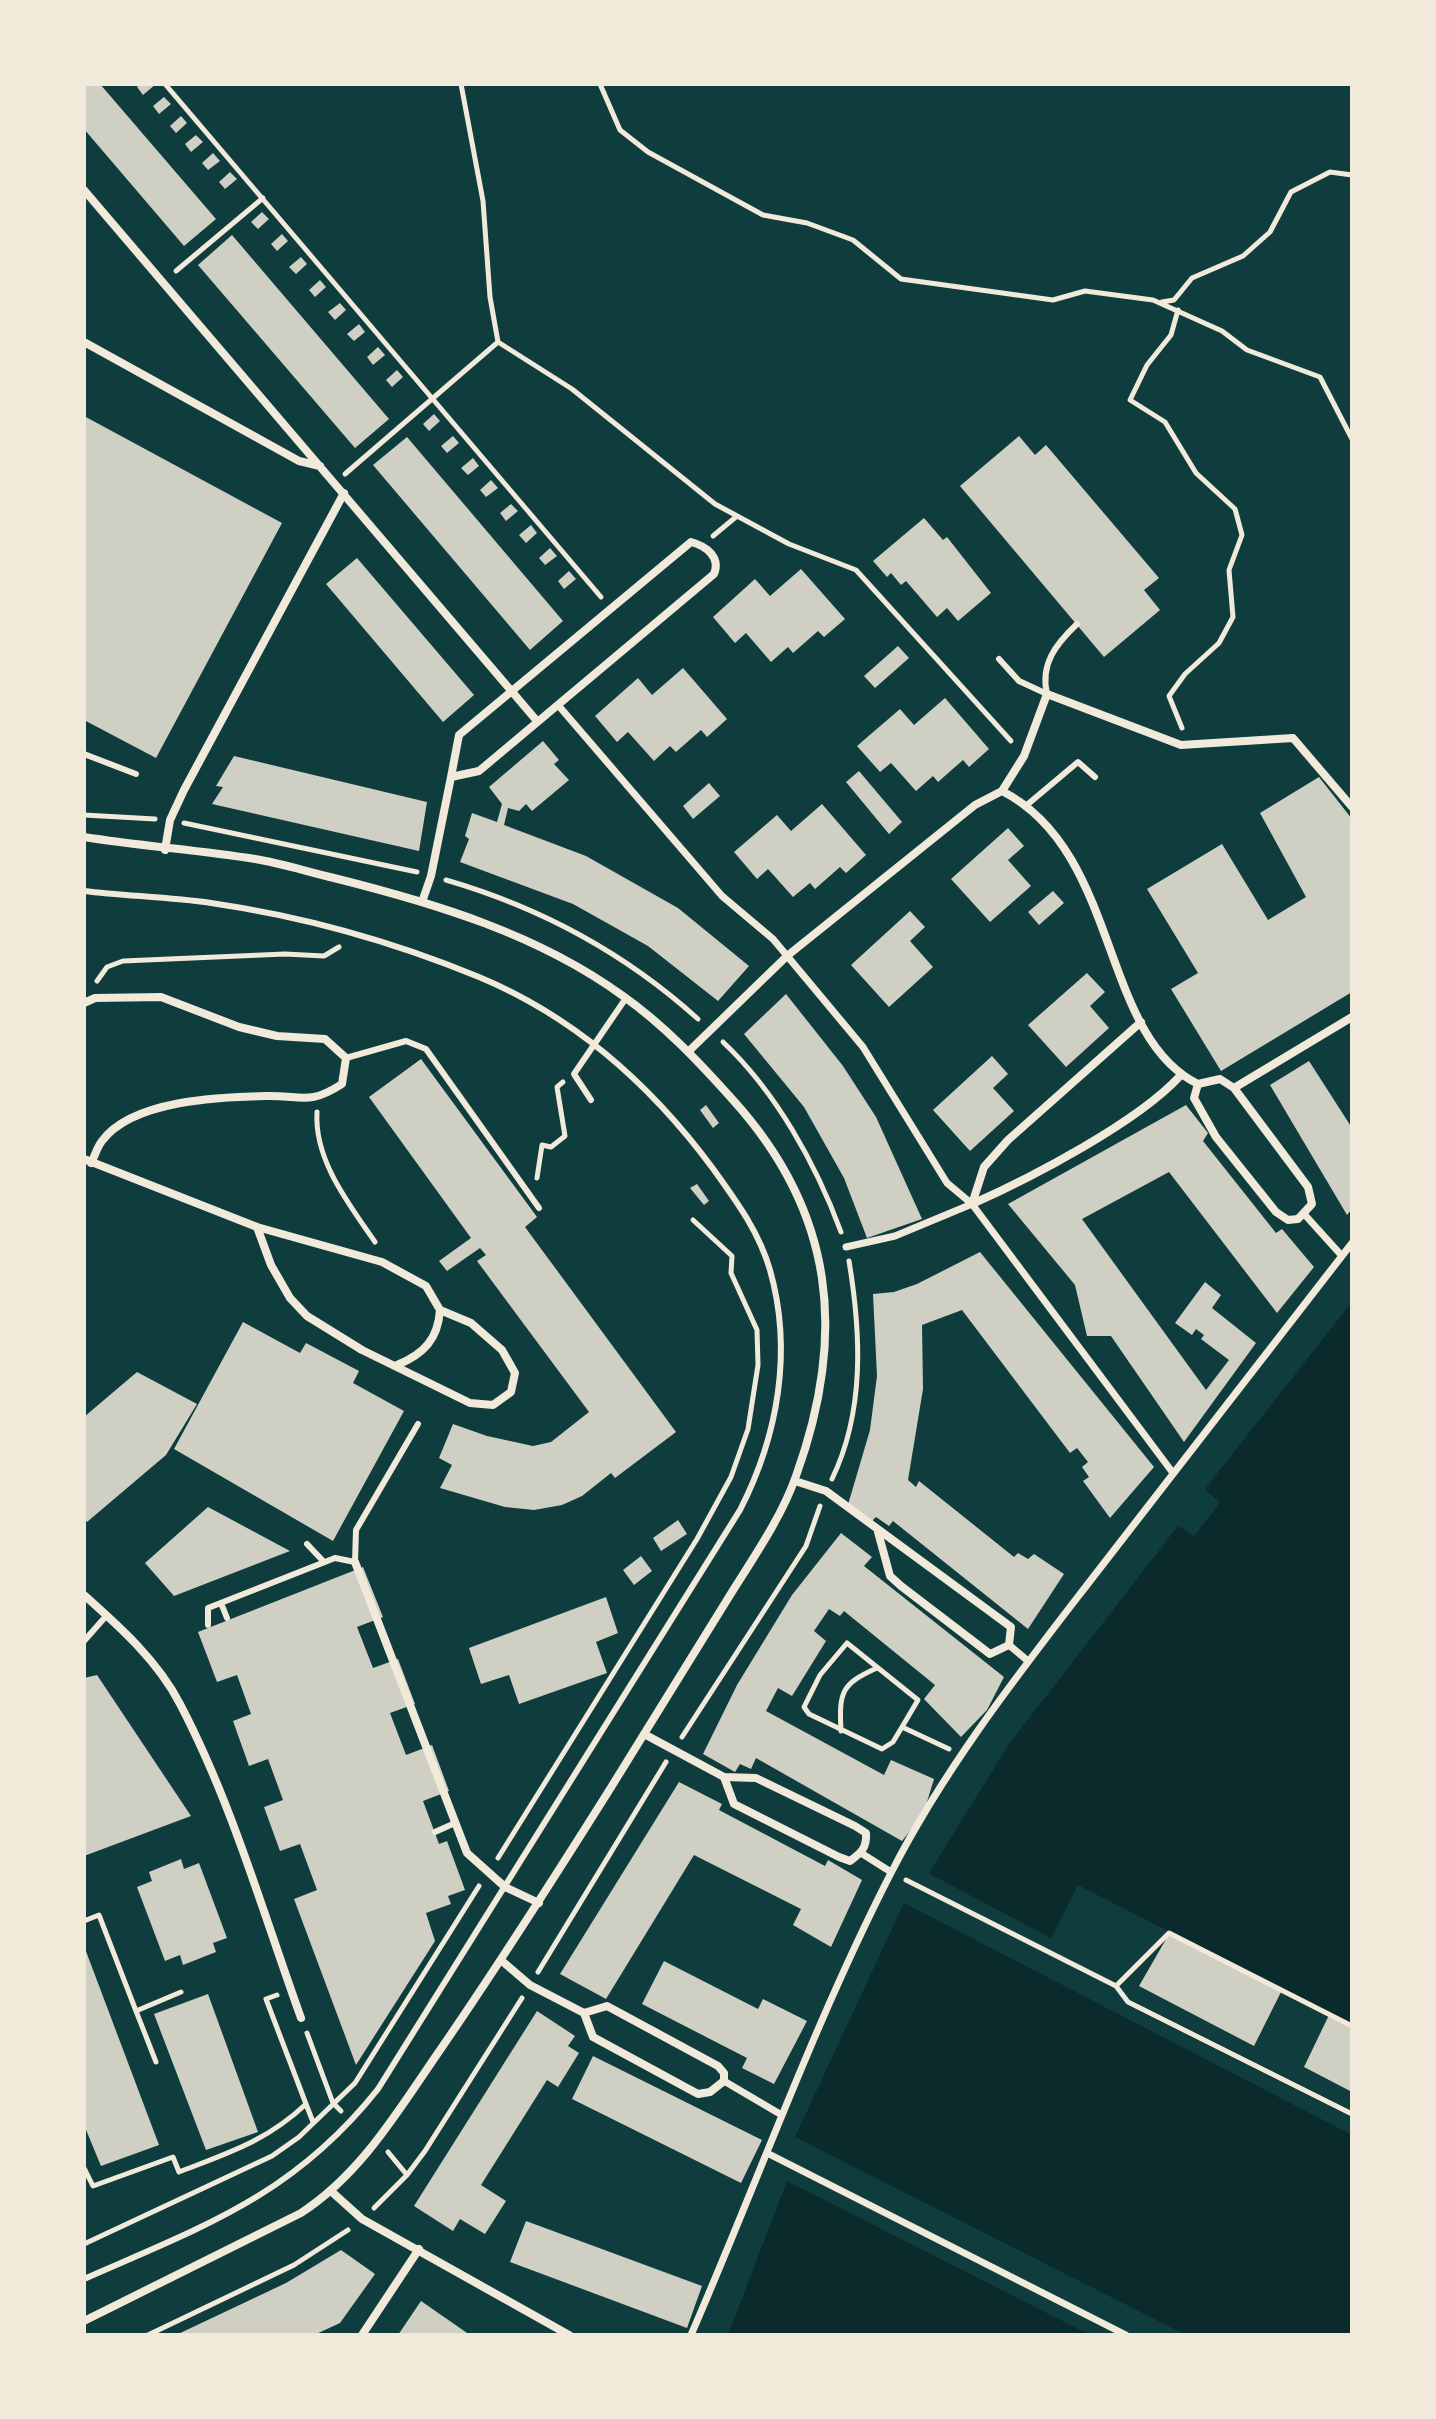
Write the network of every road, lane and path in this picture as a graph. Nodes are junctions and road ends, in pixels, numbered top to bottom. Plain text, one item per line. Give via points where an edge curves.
1 (165, 84) edge
2 (461, 84) edge
3 (600, 84) edge
4 (1352, 175) edge
5 (84, 190) edge
6 (263, 198) junction
7 (163, 282) junction
8 (1161, 303) junction
9 (1178, 309) junction
10 (84, 342) edge
11 (498, 342) junction
12 (434, 399) junction
13 (1352, 439) edge
14 (321, 466) junction
15 (335, 483) junction
16 (344, 493) junction
17 (737, 516) junction
18 (703, 545) junction
19 (609, 607) junction
20 (1077, 624) dead end
21 (999, 659) dead end
22 (511, 689) junction
23 (1047, 694) junction
24 (558, 705) junction
25 (537, 721) junction
26 (1166, 742) junction
27 (84, 754) edge
28 (1024, 756) junction
29 (136, 774) dead end
30 (451, 777) junction
31 (1095, 777) dead end
32 (1002, 791) junction
33 (1028, 804) junction
34 (1352, 807) edge
35 (84, 837) edge
36 (165, 850) junction
37 (376, 862) dead end
38 (363, 886) junction
39 (84, 891) edge
40 (422, 902) junction
41 (345, 932) junction
42 (787, 956) junction
43 (95, 998) junction
44 (626, 998) junction
45 (84, 1003) edge
46 (1352, 1017) edge
47 (1141, 1022) junction
48 (594, 1046) junction
49 (689, 1051) junction
50 (346, 1058) junction
51 (574, 1074) junction
52 (1180, 1076) junction
53 (1198, 1084) junction
54 (1234, 1088) junction
55 (320, 1098) junction
56 (591, 1100) dead end
57 (88, 1161) edge
58 (530, 1194) junction
59 (972, 1204) junction
60 (539, 1208) dead end
61 (1305, 1215) junction
62 (693, 1220) dead end
63 (257, 1227) junction
64 (1352, 1243) edge
65 (846, 1247) dead end
66 (1342, 1256) junction
67 (382, 1262) junction
68 (440, 1310) junction
69 (397, 1365) junction
70 (418, 1424) dead end
71 (1173, 1473) junction
72 (795, 1481) junction
73 (878, 1532) junction
74 (307, 1544) dead end
75 (324, 1562) junction
76 (355, 1562) junction
77 (84, 1595) edge
78 (221, 1603) junction
79 (107, 1615) junction
80 (227, 1618) dead end
81 (208, 1625) dead end
82 (84, 1641) edge
83 (1009, 1645) junction
84 (1028, 1661) junction
85 (878, 1667) junction
86 (902, 1727) junction
87 (841, 1731) junction
88 (644, 1734) junction
89 (960, 1755) junction
90 (724, 1777) junction
91 (455, 1823) junction
92 (435, 1832) dead end
93 (861, 1853) junction
94 (891, 1872) junction
95 (487, 1874) junction
96 (505, 1887) junction
97 (539, 1903) junction
98 (84, 1921) edge
99 (502, 1961) junction
100 (1116, 1986) junction
101 (291, 1990) junction
102 (181, 1992) dead end
103 (136, 2011) junction
104 (584, 2013) junction
105 (301, 2018) joint
106 (1352, 2026) edge
107 (156, 2062) dead end
108 (724, 2081) junction
109 (333, 2103) junction
110 (306, 2104) junction
111 (780, 2114) junction
112 (1352, 2114) edge
113 (314, 2122) junction
114 (767, 2153) junction
115 (84, 2168) edge
116 (332, 2192) junction
117 (84, 2244) edge
118 (419, 2249) junction
119 (84, 2279) edge
120 (84, 2321) edge
121 (362, 2335) edge
122 (569, 2335) edge
123 (691, 2335) edge
124 (1126, 2335) edge

1 - 6 path
2 - 11 path via 483,201
3 - 8 path via 620,130 648,152 763,215 807,223 853,240 901,279 1030,298 1053,300 1085,291
4 - 8 path via 1330,172 1291,192 1270,232 1243,256 1192,278 1174,300
5 - 7 street
6 - 7 path
6 - 12 path
7 - 14 street
8 - 9 path
9 - 13 path via 1247,350 1320,377
9 - 26 path via 1171,335 1147,365 1130,400 1165,422 1196,473 1235,509 1242,535 1229,570 1233,617 1219,643 1169,696 1183,730
10 - 14 street via 299,461
11 - 12 path
11 - 17 path via 572,389
12 - 15 path
12 - 19 path
14 - 15 street
15 - 16 street
16 - 22 street
16 - 36 street via 184,790 170,820
17 - 18 path
17 - 28 path via 789,544 856,570
18 - 19 street via 691,542
18 - 24 street via 712,552 714,574
19 - 22 street
20 - 23 lane via 1048,660 1043,676
21 - 23 lane via 1019,681
22 - 25 street
22 - 30 street via 459,735
23 - 26 street
23 - 28 street
24 - 25 street
24 - 42 street via 722,896 764,929
25 - 30 street via 479,771
26 - 34 street via 1293,738
27 - 29 lane
28 - 32 street
30 - 40 street
31 - 33 lane via 1078,762
32 - 33 street
32 - 42 street via 975,805
33 - 47 street via 1083,874
35 - 36 street
36 - 38 street via 258,859
37 - 38 path
38 - 40 street
39 - 41 lane via 211,903
40 - 44 street via 533,943
41 - 43 path via 342,945 324,956 123,961 107,967 97,979
41 - 48 lane via 494,983
42 - 49 street
42 - 59 street via 863,1047 947,1183
43 - 45 street
43 - 50 street via 161,997 239,1027 325,1039
44 - 48 lane
44 - 49 street
46 - 54 street
47 - 52 street
47 - 59 street via 1008,1140 984,1167
48 - 51 lane
48 - 96 lane via 639,1080 677,1120 752,1224 774,1286 781,1344 778,1390 761,1465 740,1510
49 - 72 street via 765,1135 787,1170 818,1249 828,1303 826,1347 815,1413
50 - 55 street via 342,1084
50 - 58 lane via 406,1041 426,1049
51 - 56 lane
51 - 58 path via 557,1087 565,1136 551,1147 542,1145 538,1182
52 - 53 street
52 - 59 street via 1164,1094 1072,1152
53 - 54 street via 1220,1079
53 - 61 street via 1194,1098 1201,1112 1276,1212 1288,1220
54 - 61 street via 1308,1187 1312,1204
55 - 57 street via 209,1097 166,1107 118,1126
55 - 67 path via 316,1127 322,1150
57 - 63 street
58 - 60 lane
59 - 65 street via 895,1236
59 - 71 street
61 - 66 street
62 - 95 path via 732,1256 731,1273 757,1330 758,1365 748,1429 731,1477 697,1539
63 - 67 street
63 - 69 street via 271,1265 307,1316
64 - 66 street
66 - 71 street
67 - 68 street via 426,1286
68 - 69 street via 430,1344
68 - 69 street via 471,1323 502,1350 515,1373 511,1392 493,1405 470,1403
70 - 76 lane via 356,1530
71 - 84 street
72 - 73 street via 826,1491
72 - 88 street
73 - 83 street via 906,1547 1011,1627
73 - 83 street via 890,1576 901,1586 990,1654
74 - 75 lane
75 - 76 lane
75 - 78 lane
76 - 91 street
77 - 79 street
78 - 80 lane
78 - 81 lane via 208,1608
79 - 82 lane
79 - 101 street via 130,1636 179,1702 229,1816
83 - 84 street
84 - 89 street
85 - 86 path via 918,1700
85 - 87 path via 843,1689
85 - 87 path via 847,1643 820,1675 804,1707
86 - 87 path via 882,1749
86 - 89 path
88 - 90 street
88 - 97 street
89 - 94 street
90 - 93 street via 734,1804 839,1857 850,1861
90 - 93 street via 756,1778 855,1826 866,1833
91 - 92 lane
91 - 95 street via 467,1853
93 - 94 street
94 - 100 path
94 - 111 street
95 - 96 street
95 - 109 path via 355,2083
96 - 97 street
96 - 119 lane via 378,2089 332,2143 251,2202
97 - 99 street
98 - 103 path via 99,1915
99 - 104 street via 530,1985
99 - 116 street via 387,2126
100 - 106 path via 1169,1933
100 - 112 path via 1128,2002
101 - 105 street
101 - 110 path via 266,1999
102 - 103 path
103 - 107 path
104 - 108 street via 607,2006 718,2066
104 - 108 street via 593,2037 698,2094
105 - 109 path
108 - 111 street
109 - 113 path
110 - 113 path
110 - 115 path via 261,2140 179,2172 173,2157 93,2186
111 - 114 street
113 - 117 path via 272,2156
114 - 123 street
114 - 124 street
116 - 118 street via 362,2219
116 - 120 street via 257,2237
118 - 121 street
118 - 122 street

